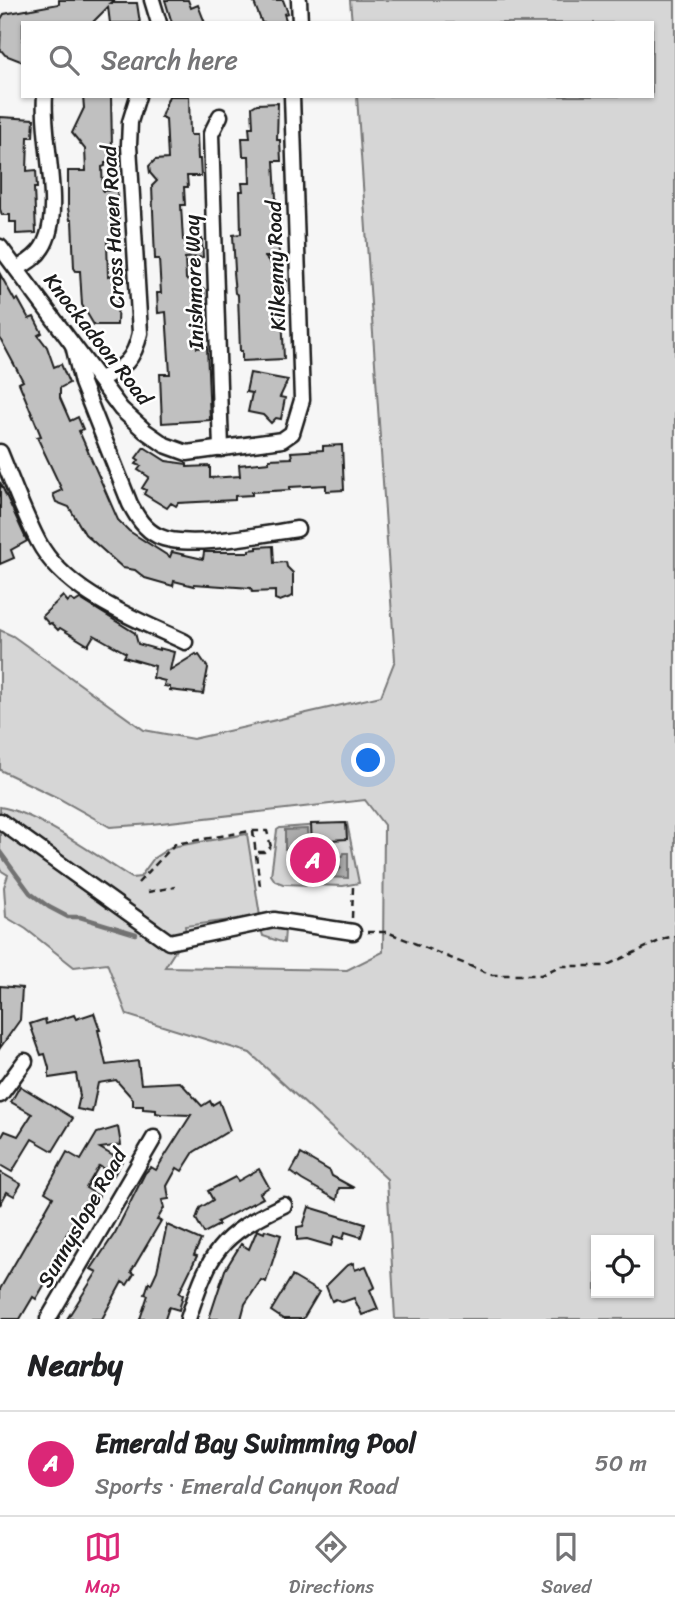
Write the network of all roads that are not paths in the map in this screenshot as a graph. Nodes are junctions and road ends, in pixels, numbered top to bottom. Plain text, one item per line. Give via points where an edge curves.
1 (152, 0) edge
2 (299, 0) edge
3 (158, 21) edge
4 (300, 21) edge
5 (45, 98) edge
6 (137, 98) edge
7 (292, 98) edge
8 (220, 116) dead end
9 (0, 247) edge
10 (17, 269) junction
11 (73, 344) junction
12 (100, 379) junction
13 (113, 396) junction
14 (103, 433) junction
15 (292, 433) joint
16 (221, 449) junction
17 (0, 452) edge
18 (297, 529) dead end
19 (185, 642) dead end
20 (0, 821) edge
21 (351, 932) road end
22 (25, 1061) dead end
23 (0, 1095) edge
24 (154, 1138) dead end
25 (284, 1205) dead end
26 (48, 1319) edge
27 (188, 1319) edge

1 - 3 street
2 - 4 street
5 - 10 street via 50,232 41,250
6 - 12 street, Cross Haven Road via 130,122 130,145 140,333 127,363
7 - 15 street, Kilkenny Road via 302,400
8 - 16 street, Inishmore Way via 211,134
9 - 10 street, Knockadoon Road
10 - 11 street, Knockadoon Road
11 - 12 street, Knockadoon Road
11 - 14 street via 82,383
12 - 13 street, Knockadoon Road
13 - 14 street via 104,411
13 - 16 street, Knockadoon Road via 121,409 165,445 187,453
14 - 18 street via 130,504 141,523 157,536 177,542
15 - 16 street, Knockadoon Road via 275,442
17 - 19 street via 38,543 63,574 109,607
20 - 21 street via 169,942 274,920
22 - 23 street
24 - 26 street, Sunnyslope Road
25 - 27 street via 248,1223 217,1249

